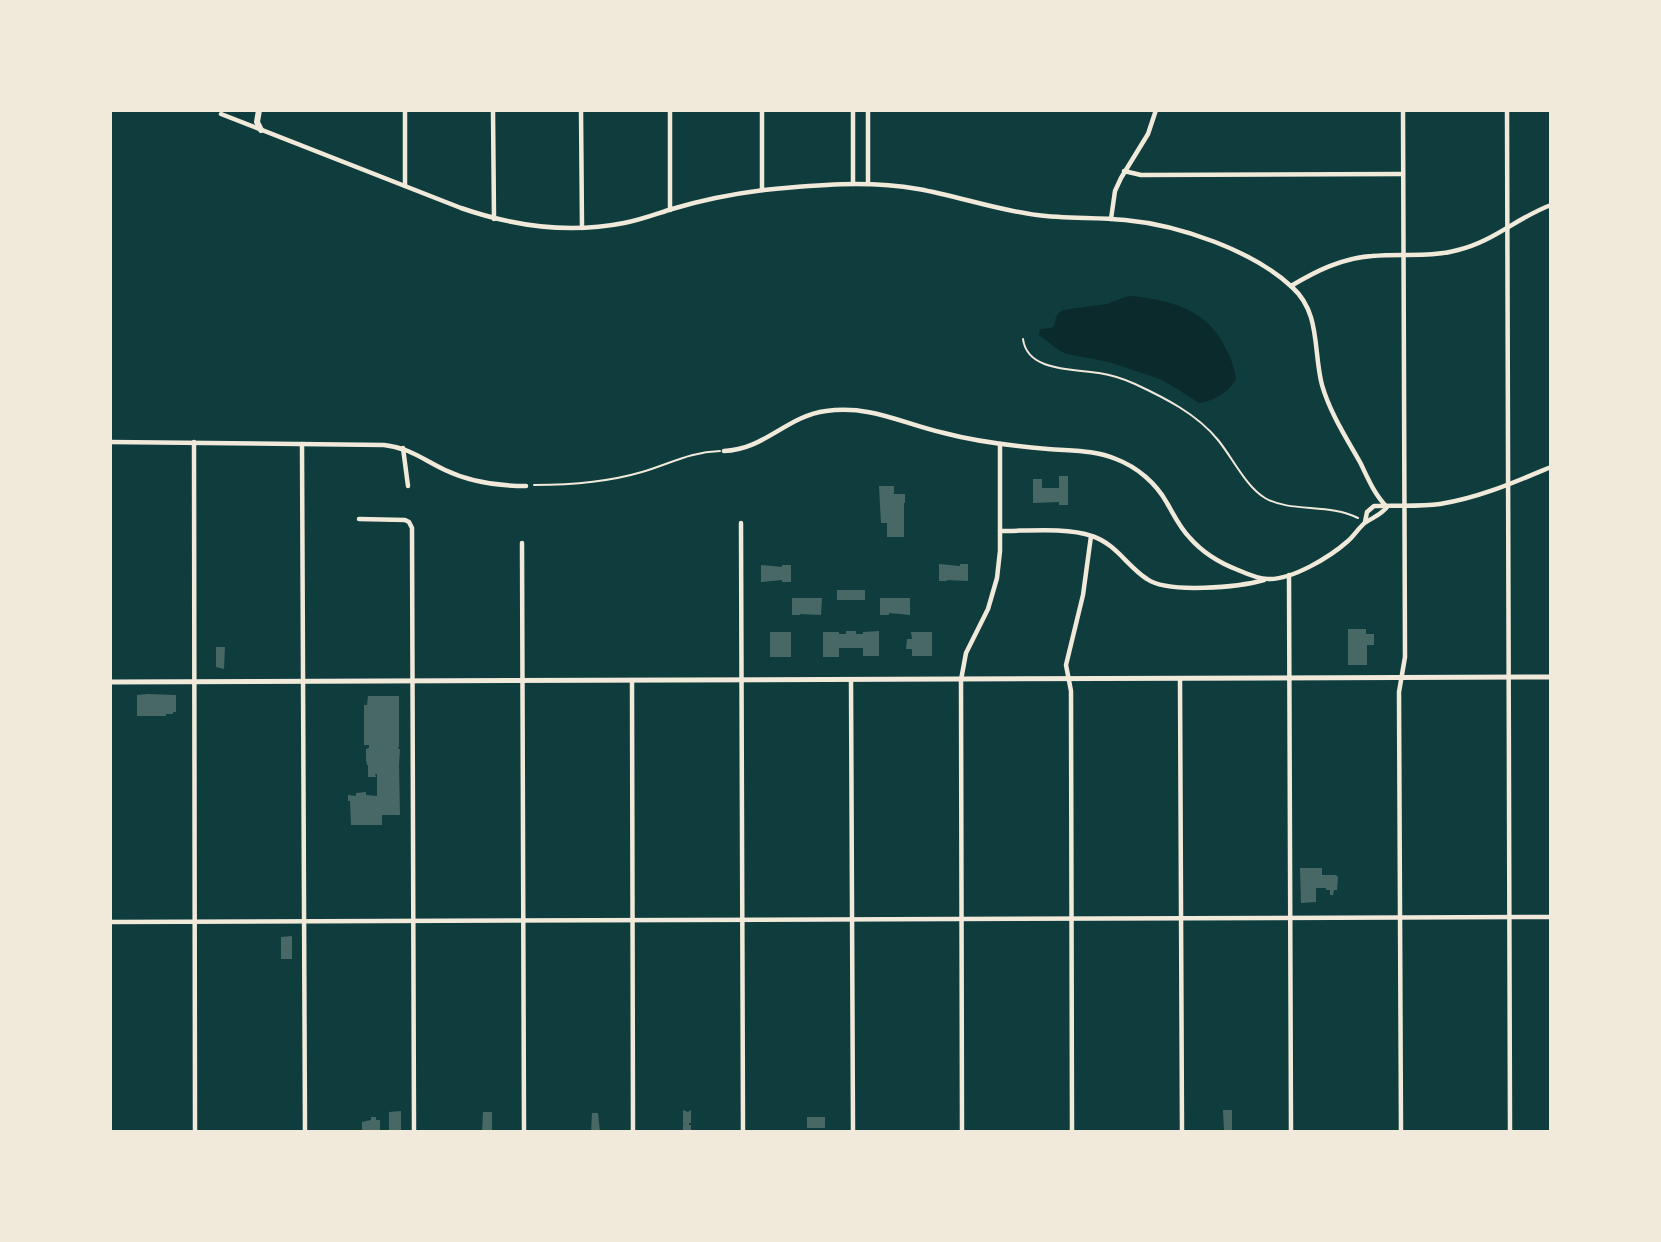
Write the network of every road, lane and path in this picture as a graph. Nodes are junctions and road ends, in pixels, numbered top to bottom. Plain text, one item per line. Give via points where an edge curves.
1 (260, 110) edge
2 (405, 110) edge
3 (493, 110) edge
4 (581, 110) edge
5 (670, 110) edge
6 (762, 110) edge
7 (853, 110) edge
8 (868, 110) edge
9 (1156, 110) edge
10 (1403, 110) edge
11 (1507, 110) edge
12 (221, 114) dead end
13 (261, 130) junction
14 (1124, 171) junction
15 (1403, 174) junction
16 (853, 184) junction
17 (868, 184) junction
18 (405, 187) junction
19 (762, 190) junction
20 (1551, 205) edge
21 (670, 209) junction
22 (494, 219) junction
23 (1111, 219) junction
24 (1507, 228) junction
25 (582, 229) junction
26 (1404, 255) junction
27 (1291, 286) junction
28 (1023, 339) dead end
29 (110, 442) edge
30 (194, 442) junction
31 (302, 444) junction
32 (1000, 444) junction
33 (403, 448) junction
34 (724, 451) joint
35 (1551, 467) edge
36 (1508, 485) junction
37 (408, 486) dead end
38 (526, 486) joint
39 (1404, 506) junction
40 (1387, 507) junction
41 (359, 519) dead end
42 (741, 523) dead end
43 (1364, 523) junction
44 (1000, 531) junction
45 (1091, 536) junction
46 (522, 543) dead end
47 (1289, 575) junction
48 (1265, 579) junction
49 (1551, 677) edge
50 (1290, 678) junction
51 (1402, 678) junction
52 (1509, 678) junction
53 (1069, 679) junction
54 (1180, 679) junction
55 (632, 680) junction
56 (741, 680) junction
57 (851, 680) junction
58 (961, 680) junction
59 (303, 681) junction
60 (413, 681) junction
61 (523, 681) junction
62 (110, 682) edge
63 (194, 682) junction
64 (1551, 917) edge
65 (1290, 918) junction
66 (1400, 918) junction
67 (1510, 918) junction
68 (852, 919) junction
69 (962, 919) junction
70 (1071, 919) junction
71 (1181, 919) junction
72 (523, 920) junction
73 (633, 920) junction
74 (742, 920) junction
75 (304, 921) junction
76 (414, 921) junction
77 (110, 922) edge
78 (195, 922) junction
79 (195, 1132) edge
80 (305, 1132) edge
81 (414, 1132) edge
82 (524, 1132) edge
83 (633, 1132) edge
84 (743, 1132) edge
85 (853, 1132) edge
86 (962, 1132) edge
87 (1072, 1132) edge
88 (1182, 1132) edge
89 (1291, 1132) edge
90 (1401, 1132) edge
91 (1510, 1132) edge

1 - 13 main road via 257,122
2 - 18 street
3 - 22 street
4 - 25 street
5 - 21 street
6 - 19 street
7 - 16 street
8 - 17 street
9 - 14 street via 1148,134
10 - 15 street
11 - 24 street
12 - 13 street
13 - 18 street
14 - 15 street via 1141,175
14 - 23 street
15 - 26 street
16 - 17 street
16 - 19 street
17 - 23 street via 929,191 1037,215
18 - 22 street
19 - 21 street
20 - 24 street
21 - 25 street via 626,223
22 - 25 street
23 - 27 street via 1160,225 1205,239 1257,263
24 - 26 street via 1459,250
24 - 36 street
26 - 27 street via 1339,262
26 - 39 street
27 - 40 street via 1313,322 1321,381 1332,412
28 - 43 path via 1028,353 1041,362 1119,378 1190,414 1214,435 1266,498 1342,511
29 - 30 street
30 - 31 street
30 - 63 street
31 - 33 street
31 - 59 street
32 - 34 street via 849,409 809,414 752,446
32 - 44 street
32 - 48 street via 1095,453 1124,462 1157,488 1202,550 1224,564
33 - 37 street
33 - 38 street via 464,477
34 - 38 path via 691,455 622,477
35 - 36 street
36 - 39 street via 1455,501
36 - 52 street
39 - 40 street
39 - 51 street
40 - 43 street
40 - 43 street via 1371,508
41 - 60 street via 409,522
42 - 56 street
43 - 47 street via 1336,551
44 - 45 street
44 - 58 street via 996,586 966,653
45 - 48 street via 1163,586 1233,586
45 - 53 street via 1066,665
46 - 61 street
47 - 48 street
47 - 50 street
49 - 52 street
50 - 51 street
50 - 54 street
50 - 65 street
51 - 52 street
51 - 66 street
52 - 67 street
53 - 54 street
53 - 58 street
53 - 70 street
54 - 71 street
55 - 56 street
55 - 61 street
55 - 73 street
56 - 57 street
56 - 74 street
57 - 58 street
57 - 68 street
58 - 69 street
59 - 60 street
59 - 63 street
59 - 75 street
60 - 61 street
60 - 76 street
61 - 72 street
62 - 63 street
63 - 78 street
64 - 67 street
65 - 66 street
65 - 71 street
65 - 89 street
66 - 67 street
66 - 90 street
67 - 91 street
68 - 69 street
68 - 74 street
68 - 85 street
69 - 70 street
69 - 86 street
70 - 71 street
70 - 87 street
71 - 88 street
72 - 73 street
72 - 76 street
72 - 82 street
73 - 74 street
73 - 83 street
74 - 84 street
75 - 76 street
75 - 78 street
75 - 80 street
76 - 81 street
77 - 78 street
78 - 79 street

